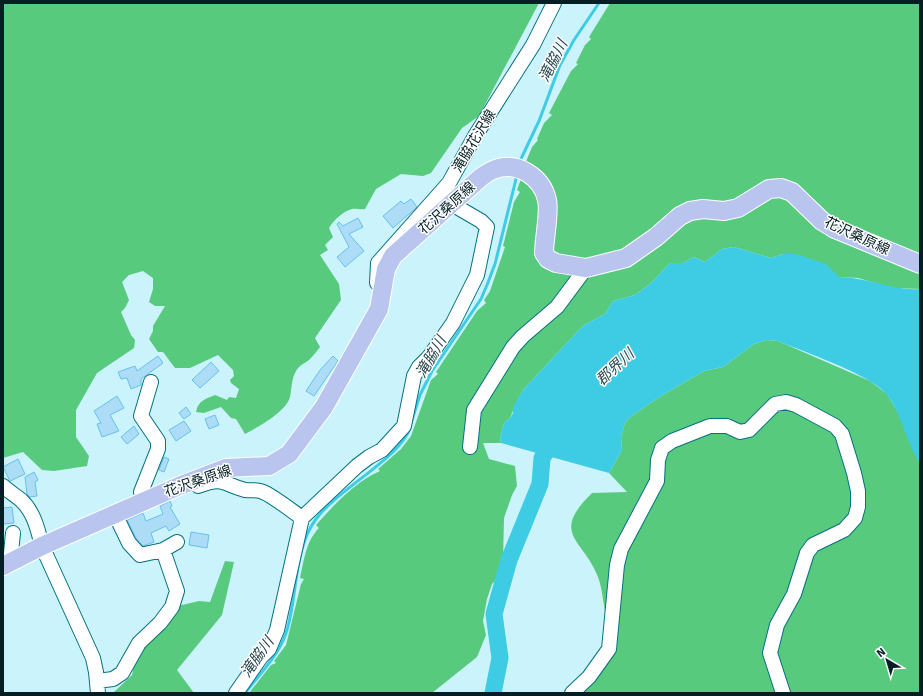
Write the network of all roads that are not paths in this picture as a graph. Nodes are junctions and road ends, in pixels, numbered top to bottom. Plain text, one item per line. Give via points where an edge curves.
1 (554, 3) edge
2 (450, 203) junction
3 (920, 264) edge
4 (586, 268) junction
5 (381, 290) junction
6 (151, 382) dead end
7 (470, 447) dead end
8 (3, 486) edge
9 (172, 488) junction
10 (144, 500) junction
11 (115, 514) junction
12 (302, 518) junction
13 (13, 533) dead end
14 (177, 542) dead end
15 (42, 546) junction
16 (163, 550) junction
17 (7, 564) edge
18 (97, 687) edge
19 (236, 693) edge
20 (572, 693) edge
21 (783, 693) edge

1 - 5 street, 滝脇花沢線 via 533,45 475,136 449,183 378,263 376,281
2 - 4 main road, 花沢桑原線 via 493,170 505,167 534,177 548,201 544,253 548,259 556,263
2 - 5 main road, 花沢桑原線 via 393,256 386,269
2 - 12 street via 487,227 478,274 453,323 414,376 404,426 397,436 382,450 357,466
3 - 4 main road, 花沢桑原線 via 835,229 822,221 792,192 781,188 769,189 738,208 724,211 690,211 626,258
4 - 7 street via 557,307 513,347 474,410
5 - 9 main road, 花沢桑原線 via 379,309 324,407 289,454 269,466 226,468
6 - 10 street via 141,416 158,441 158,449 141,492
8 - 15 street via 30,510
9 - 10 main road, 花沢桑原線
9 - 12 street via 178,494 204,484 225,481 246,490 265,492
10 - 11 main road, 花沢桑原線
11 - 15 main road, 花沢桑原線
11 - 16 street via 129,543 140,555
12 - 19 street via 277,630 268,649
13 - 17 street
14 - 16 street
15 - 17 main road, 花沢桑原線
15 - 18 street via 88,645 93,658
16 - 18 street via 177,591 172,607 139,643 122,674
20 - 21 street via 589,677 609,649 617,565 621,549 657,481 658,460 662,448 672,441 710,426 727,426 740,432 749,430 775,404 786,402 835,426 842,434 858,491 858,507 855,518 844,530 813,545 807,552 794,594 777,625 770,652

